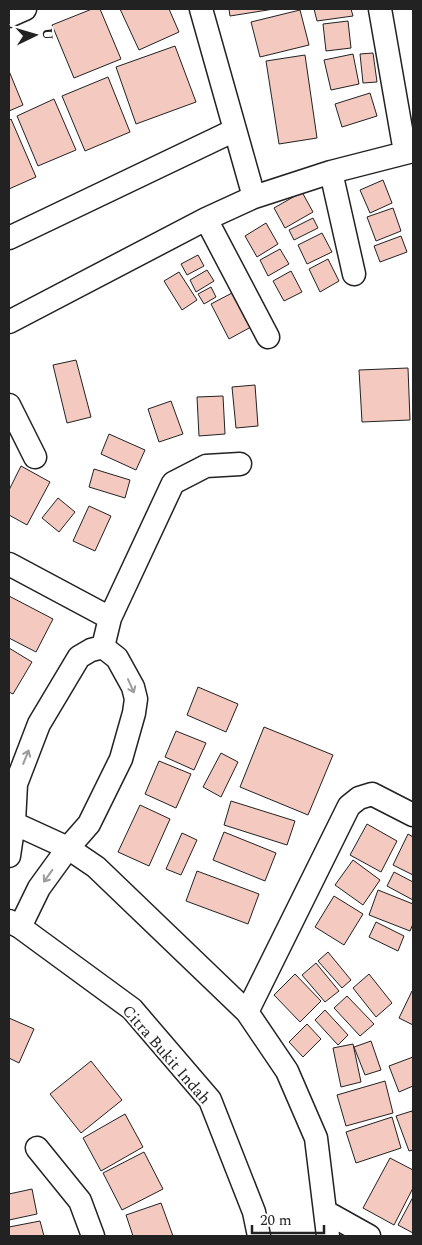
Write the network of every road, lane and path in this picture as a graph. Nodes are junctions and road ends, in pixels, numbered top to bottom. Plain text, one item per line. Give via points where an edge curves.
1 (25, 9) edge
2 (201, 9) edge
3 (380, 9) edge
4 (9, 16) edge
5 (235, 130) junction
6 (409, 151) edge
7 (331, 172) junction
8 (254, 197) junction
9 (206, 219) junction
10 (9, 238) edge
11 (354, 274) dead end
12 (9, 322) edge
13 (268, 337) dead end
14 (9, 405) edge
15 (35, 457) dead end
16 (240, 464) dead end
17 (9, 564) edge
18 (110, 618) junction
19 (103, 648) junction
20 (413, 815) edge
21 (11, 821) edge
22 (68, 848) junction
23 (9, 856) edge
24 (14, 924) edge
25 (247, 1012) junction
26 (37, 1148) dead end
27 (326, 1212) junction
28 (93, 1236) edge
29 (259, 1236) edge
30 (328, 1236) edge
31 (369, 1236) edge

1 - 4 street
2 - 5 street
3 - 6 street
5 - 8 street
5 - 10 street
6 - 7 street
7 - 8 street
7 - 11 street
8 - 9 street
9 - 12 street
9 - 13 street
14 - 15 street
16 - 18 street via 206,466 173,483
17 - 18 street
18 - 19 street
21 -> 19 street via 16,784 39,724 79,657
19 -> 22 street via 117,658 133,687 136,699 134,713 121,759 89,824
20 - 25 street via 372,794 349,806
21 - 22 street
21 - 23 street
22 -> 24 street
22 - 25 street via 96,867
24 - 29 street, Citra Bukit Indah via 132,1009 210,1100 254,1212
25 - 27 street via 287,1071 316,1138
26 - 28 street via 80,1201
27 - 30 street
27 - 31 street

